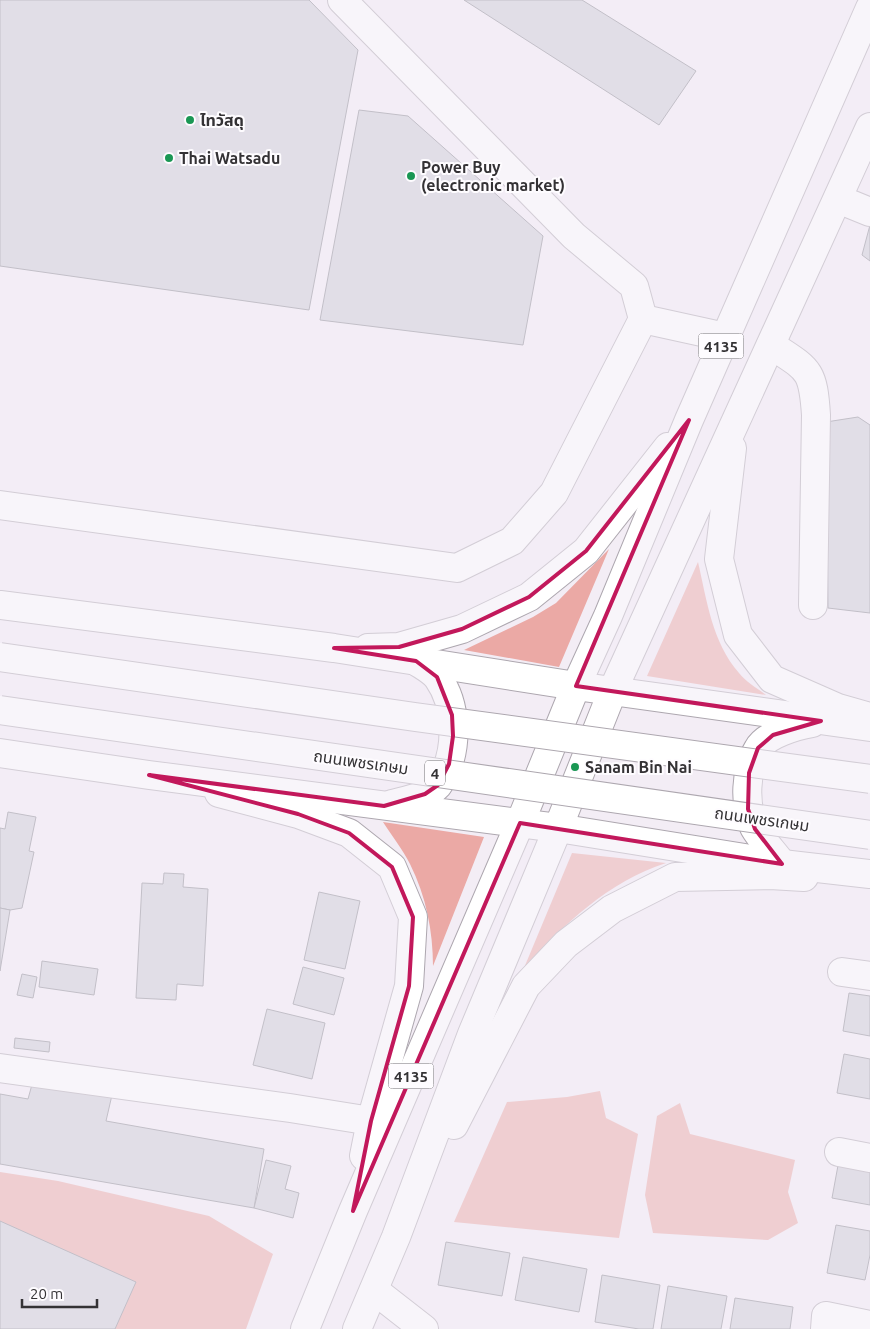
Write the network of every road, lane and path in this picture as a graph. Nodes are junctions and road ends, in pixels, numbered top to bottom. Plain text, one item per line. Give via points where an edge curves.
1 (342, 0) edge
2 (870, 8) edge
3 (870, 126) edge
4 (838, 199) junction
5 (870, 212) edge
6 (643, 319) junction
7 (725, 337) junction
8 (771, 345) junction
9 (689, 420) junction
10 (735, 424) junction
11 (0, 505) edge
12 (0, 604) edge
13 (813, 605) dead end
14 (334, 648) junction
15 (0, 657) edge
16 (416, 661) junction
17 (576, 686) junction
18 (613, 690) junction
19 (0, 710) edge
20 (870, 717) edge
21 (821, 721) junction
22 (870, 728) edge
23 (0, 753) edge
24 (149, 775) junction
25 (870, 779) edge
26 (384, 806) junction
27 (520, 823) junction
28 (558, 828) junction
29 (870, 835) edge
30 (782, 864) junction
31 (870, 874) edge
32 (870, 879) edge
33 (842, 972) dead end
34 (870, 976) edge
35 (0, 1068) edge
36 (371, 1121) junction
37 (838, 1152) dead end
38 (870, 1158) edge
39 (353, 1211) junction
40 (396, 1237) junction
41 (374, 1290) junction
42 (870, 1325) edge
43 (305, 1329) edge
44 (357, 1329) edge
45 (424, 1329) edge
46 (825, 1329) edge

1 - 6 main road via 574,236 634,286
2 - 7 main road, 4135
3 - 4 main road, 4135
4 - 5 main road
4 - 8 main road, 4135
6 - 7 main road
6 - 11 main road via 554,494 512,541 457,568
7 - 9 main road, 4135
8 - 10 main road, 4135
8 - 13 main road via 803,366 814,386
9 - 14 main road via 586,551 529,597 462,629 399,647
9 - 17 main road, 4135
10 - 18 main road, 4135
10 - 20 main road via 720,559 738,635 772,679 838,708
12 - 14 main road
14 - 16 main road
15 - 25 main road, bridge
16 - 17 main road
16 - 26 main road via 437,677 448,698 453,736 449,764 438,785 425,794
17 - 18 main road
17 - 27 main road, 4135
18 - 21 main road
18 - 28 main road, 4135
19 - 29 main road, ถนนเพชรเกษม / 4, bridge
21 - 22 main road
21 - 30 main road via 773,735 758,748 749,773 750,816 755,829
23 - 24 main road
24 - 26 main road
24 - 36 main road via 298,814 349,833 392,867 413,917 409,986
26 - 27 main road
27 - 28 main road
27 - 39 main road, 4135
28 - 30 main road
28 - 40 main road, 4135 via 472,1034
30 - 31 main road
32 - 40 main road via 770,875 675,877 612,908 566,944 526,986
33 - 34 main road
35 - 36 main road
36 - 39 main road
37 - 38 main road
39 - 43 main road, 4135
40 - 41 main road, 4135
41 - 44 main road, 4135
41 - 45 main road
42 - 46 main road via 826,1316

